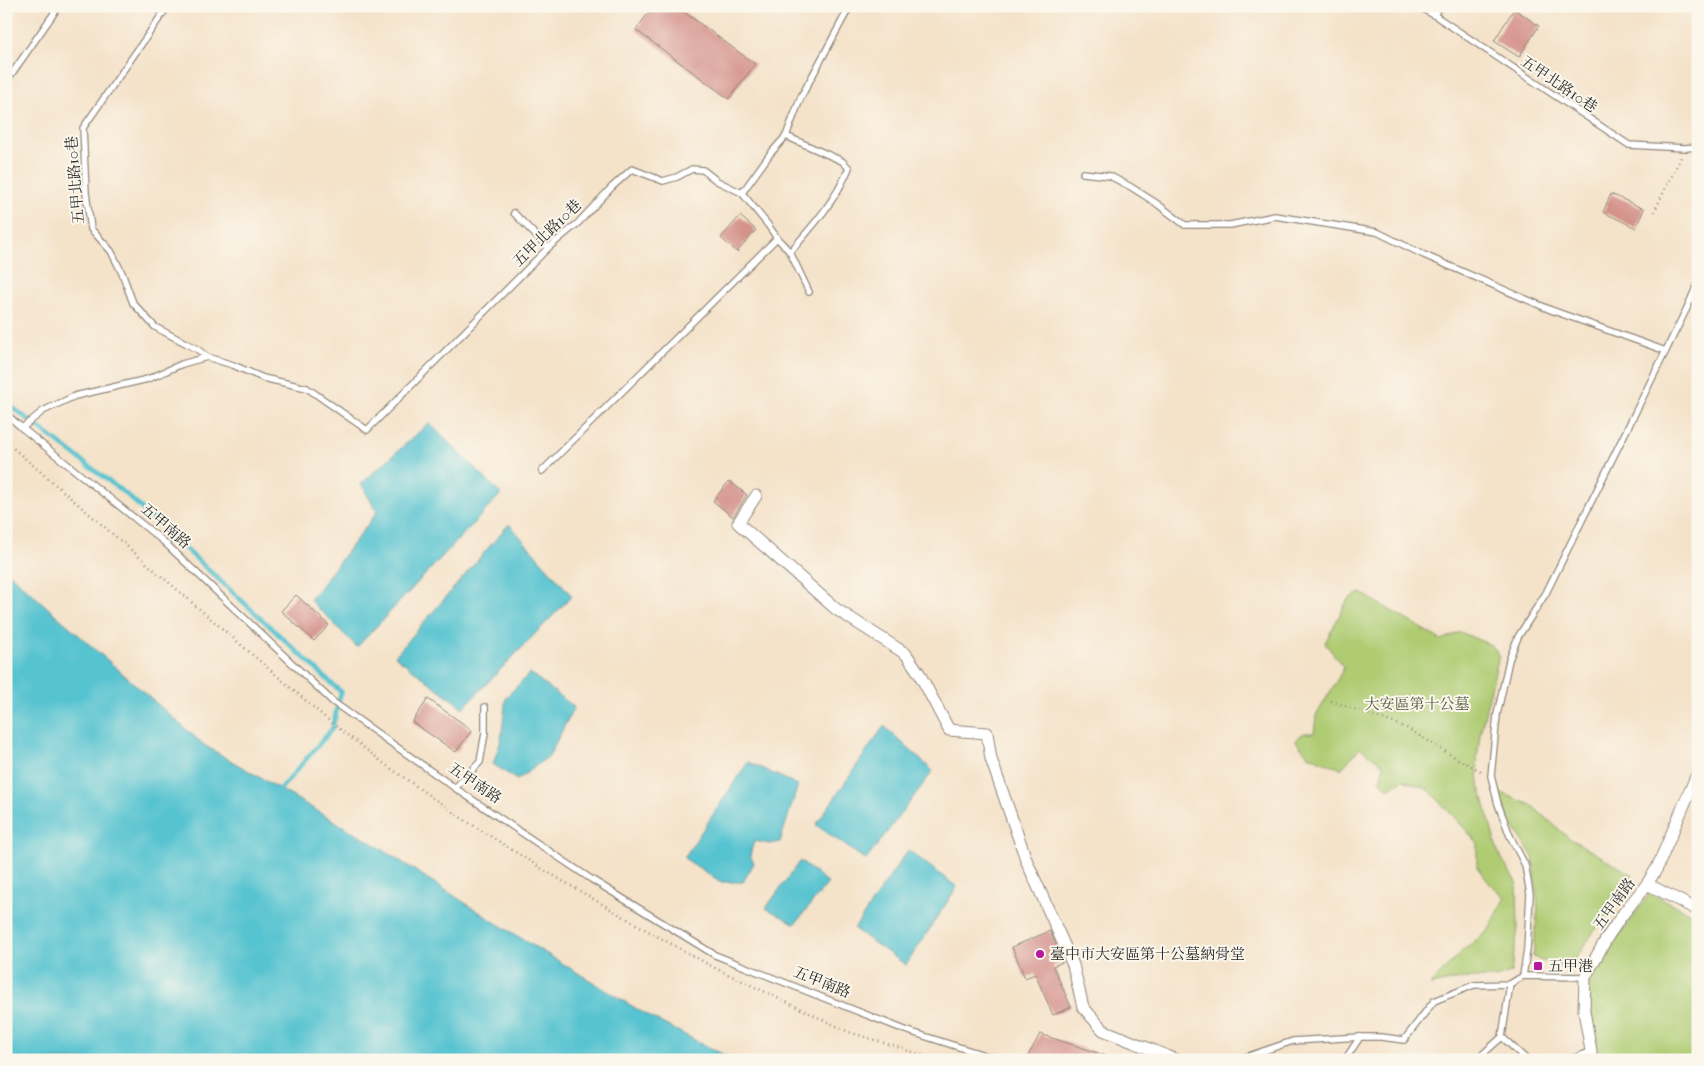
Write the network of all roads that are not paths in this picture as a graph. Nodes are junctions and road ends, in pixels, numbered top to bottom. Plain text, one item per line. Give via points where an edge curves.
1 (59, 6) edge
2 (168, 6) edge
3 (850, 6) edge
4 (1418, 6) edge
5 (1440, 6) edge
6 (1434, 15) junction
7 (6, 82) edge
8 (786, 136) junction
9 (1698, 147) edge
10 (1083, 173) dead end
11 (742, 193) junction
12 (514, 212) dead end
13 (778, 238) junction
14 (548, 248) junction
15 (790, 252) junction
16 (1698, 283) edge
17 (809, 292) dead end
18 (1666, 351) junction
19 (207, 357) junction
20 (6, 414) edge
21 (22, 428) junction
22 (542, 470) dead end
23 (756, 496) dead end
24 (485, 707) dead end
25 (1698, 772) edge
26 (455, 788) junction
27 (1648, 884) junction
28 (1698, 910) edge
29 (1523, 976) junction
30 (1585, 976) junction
31 (1510, 984) junction
32 (1360, 1037) junction
33 (1502, 1037) junction
34 (1591, 1056) edge
35 (1000, 1060) edge
36 (1177, 1060) edge
37 (1237, 1060) edge
38 (1345, 1060) edge
39 (1476, 1060) edge
40 (1527, 1060) edge
41 (1570, 1060) edge

1 - 7 lane
2 - 19 lane, 五甲北路10巷 via 83,128 86,193 91,229 111,251 133,303 155,327
3 - 8 lane via 801,97
4 - 6 lane, 五甲北路10巷
5 - 6 lane
6 - 9 lane, 五甲北路10巷 via 1629,145
8 - 11 lane
8 - 15 lane via 842,161 849,168 842,186 813,227
10 - 18 lane via 1110,176 1156,203 1185,225 1230,225 1275,216 1377,232 1424,256 1551,310
11 - 13 lane
11 - 14 lane, 五甲北路10巷 via 703,170 692,169 663,181 632,170
12 - 14 lane
13 - 15 lane
13 - 22 lane
14 - 19 lane, 五甲北路10巷 via 367,430 307,388 263,378
15 - 17 lane
16 - 18 lane
18 - 29 lane via 1546,593 1518,637 1509,660 1497,715 1491,776 1510,836 1526,865 1530,894
19 - 21 lane via 148,379 75,396 43,411
20 - 21 lane, 五甲南路
21 - 26 lane, 五甲南路 via 163,541 333,702
23 - 36 street via 738,523 836,609 906,654 949,730 987,733 991,759 1027,862 1073,965 1083,1007 1103,1030
24 - 26 lane via 480,762
25 - 27 street, 五甲南路
26 - 35 lane, 五甲南路 via 591,879 715,956 906,1030
27 - 28 street
27 - 30 street, 五甲南路 via 1623,914
29 - 30 lane
29 - 31 lane
30 - 34 street, 五甲南路 via 1584,1011
31 - 32 lane via 1474,985 1434,1001 1404,1040
31 - 33 lane
32 - 37 lane via 1293,1041
32 - 38 lane
33 - 39 lane
33 - 40 lane
34 - 41 lane

